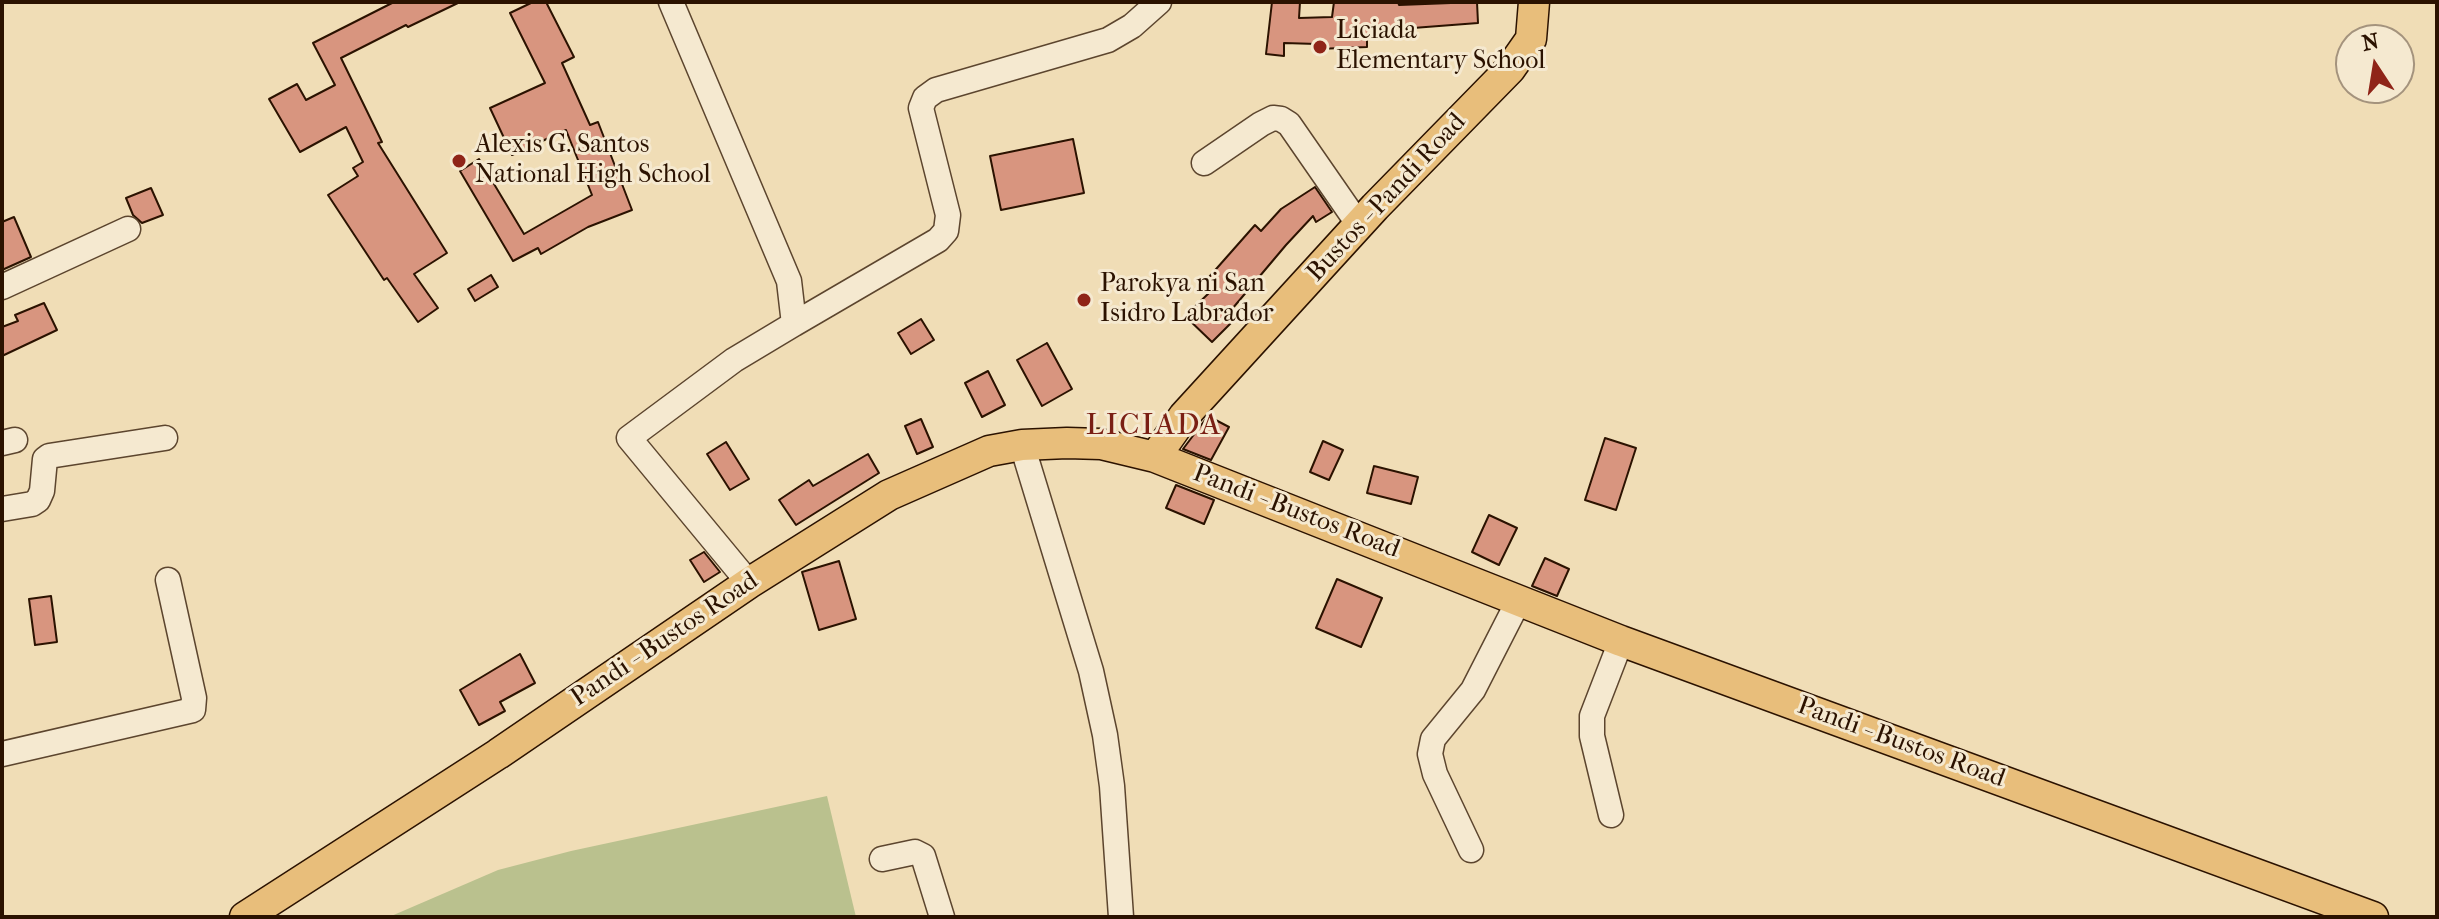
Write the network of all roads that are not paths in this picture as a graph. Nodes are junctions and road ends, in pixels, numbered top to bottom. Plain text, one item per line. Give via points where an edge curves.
1 (671, 2) edge
2 (1159, 2) edge
3 (1534, 2) edge
4 (1204, 163) dead end
5 (1359, 225) junction
6 (128, 229) dead end
7 (2, 287) edge
8 (794, 324) junction
9 (165, 438) dead end
10 (1022, 445) junction
11 (1155, 457) junction
12 (2, 509) edge
13 (168, 580) dead end
14 (749, 583) junction
15 (1519, 600) junction
16 (1621, 641) junction
17 (2, 754) edge
18 (1611, 815) dead end
19 (1471, 850) dead end
20 (882, 859) dead end
21 (1115, 916) edge
22 (245, 917) edge
23 (942, 917) edge
24 (2373, 917) edge

1 - 8 street via 789,281
2 - 8 street via 1108,40 936,90 925,98 921,108 948,215 946,231
3 - 5 main road, Bustos - Pandi Road via 1531,39 1510,69
4 - 5 street via 1261,124 1281,119
5 - 11 main road, Bustos - Pandi Road via 1184,416
6 - 7 street
8 - 14 street via 734,360 629,438
9 - 12 street via 49,456 38,500
10 - 11 main road, Pandi - Bustos Road via 1101,444
10 - 14 main road, Pandi - Bustos Road via 989,451 889,495
10 - 21 street via 1091,671 1105,735 1112,786
11 - 15 main road, Pandi - Bustos Road
13 - 17 street via 193,710
14 - 22 main road, Pandi - Bustos Road
15 - 16 main road, Pandi - Bustos Road
15 - 19 street via 1473,690 1433,739 1430,754
16 - 18 street via 1592,716
16 - 24 main road, Pandi - Bustos Road
20 - 23 street via 915,852 923,856

